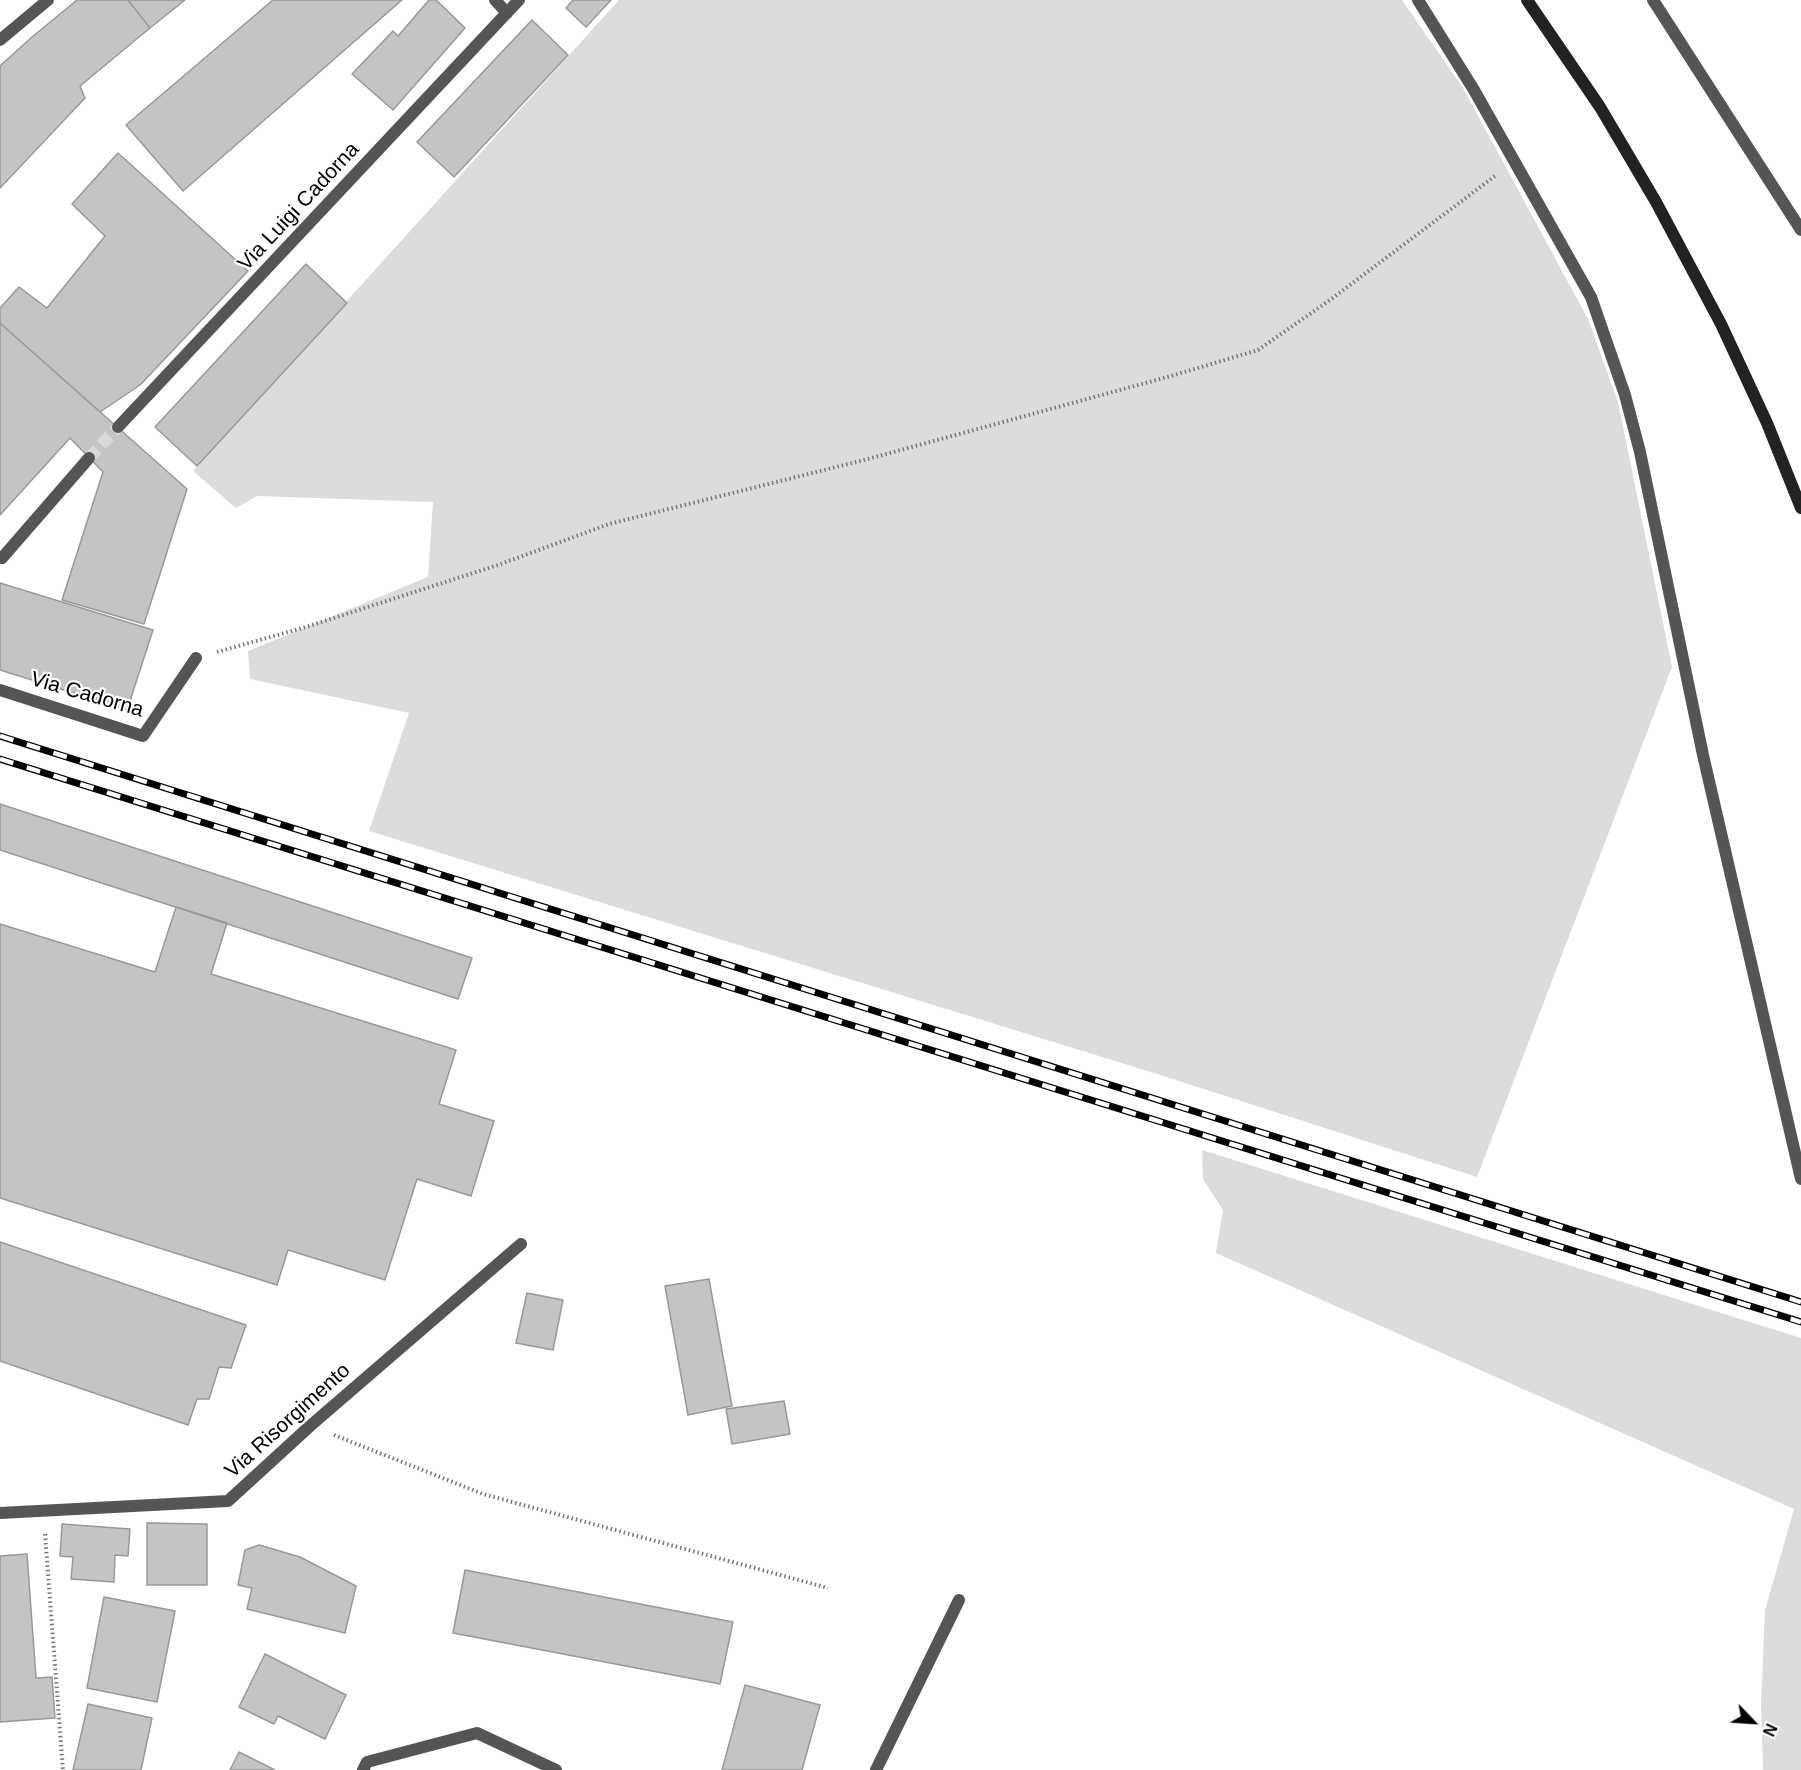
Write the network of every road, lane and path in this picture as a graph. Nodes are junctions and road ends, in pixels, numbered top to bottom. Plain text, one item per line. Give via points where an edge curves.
1 (48, 0) edge
2 (495, 0) edge
3 (519, 0) edge
4 (1418, 0) edge
5 (1527, 0) edge
6 (1653, 0) edge
7 (507, 13) junction
8 (0, 40) edge
9 (1514, 161) junction
10 (1801, 230) edge
11 (118, 427) tunnel mouth
12 (89, 458) tunnel mouth
13 (1801, 508) edge
14 (0, 557) edge
15 (196, 658) joint
16 (0, 690) edge
17 (1801, 1179) edge
18 (521, 1244) dead end
19 (310, 1426) junction
20 (43, 1511) junction
21 (0, 1513) edge
22 (828, 1588) dead end
23 (959, 1600) dead end
24 (63, 1770) edge
25 (363, 1770) edge
26 (556, 1770) edge
27 (876, 1770) edge

1 - 8 street
2 - 7 street
3 - 7 street, Via Luigi Cadorna
4 - 9 street
5 - 13 main road via 1600,107 1667,222 1721,324
6 - 10 street
7 - 11 street, Via Luigi Cadorna
9 - 15 path via 1258,350 879,456 609,524 498,565
9 - 17 street via 1591,297 1625,395
12 - 14 street
15 - 16 street, Via Cadorna via 143,736
18 - 19 street, Via Risorgimento
19 - 20 street, Via Risorgimento via 228,1502
19 - 22 path via 483,1494
20 - 21 street, Via Risorgimento
20 - 24 path
23 - 27 street
25 - 26 street via 367,1762 477,1733

